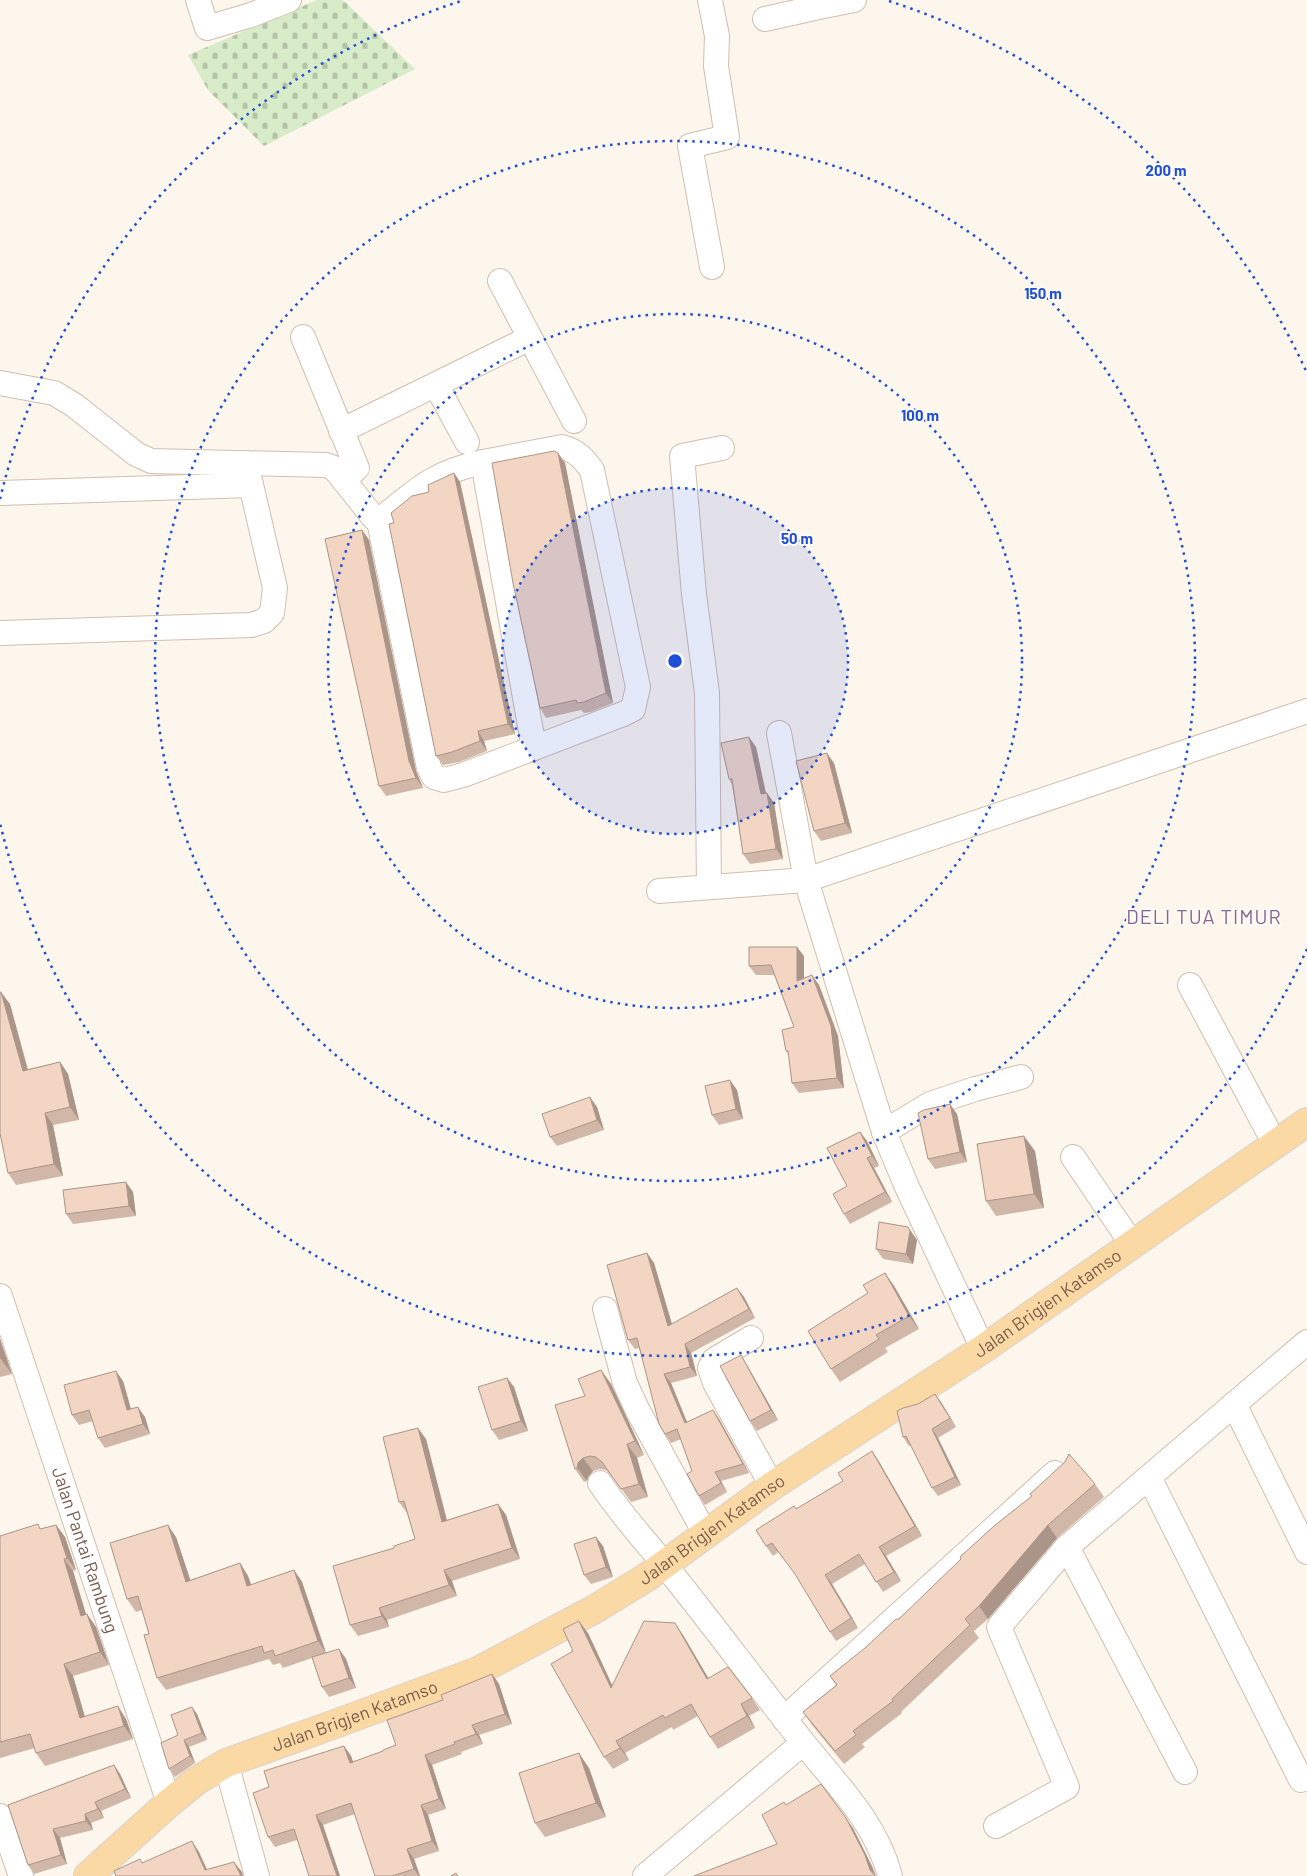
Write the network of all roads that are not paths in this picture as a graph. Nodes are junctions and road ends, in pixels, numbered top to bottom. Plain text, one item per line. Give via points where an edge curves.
1 (198, 0) edge
2 (289, 0) edge
3 (710, 0) edge
4 (854, 0) edge
5 (818, 3) edge
6 (765, 19) dead end
7 (712, 267) dead end
8 (500, 281) dead end
9 (303, 338) dead end
10 (530, 338) junction
11 (0, 383) edge
12 (436, 384) junction
13 (574, 421) dead end
14 (341, 431) junction
15 (467, 442) dead end
16 (722, 448) dead end
17 (484, 462) junction
18 (248, 474) junction
19 (351, 489) junction
20 (0, 493) edge
21 (376, 520) junction
22 (0, 633) edge
23 (1307, 711) edge
24 (779, 733) dead end
25 (534, 748) junction
26 (806, 880) junction
27 (709, 888) junction
28 (659, 891) dead end
29 (1190, 985) dead end
30 (1021, 1077) dead end
31 (1307, 1122) edge
32 (884, 1132) junction
33 (1276, 1144) junction
34 (1074, 1157) dead end
35 (1132, 1244) junction
36 (0, 1296) edge
37 (605, 1309) dead end
38 (751, 1338) dead end
39 (1307, 1342) edge
40 (983, 1349) junction
41 (1234, 1404) junction
42 (1065, 1464) edge
43 (1149, 1477) junction
44 (600, 1483) dead end
45 (772, 1486) junction
46 (706, 1535) junction
47 (1067, 1547) junction
48 (1307, 1552) edge
49 (664, 1564) junction
50 (784, 1719) junction
51 (803, 1743) junction
52 (226, 1763) junction
53 (1185, 1772) dead end
54 (1301, 1780) dead end
55 (169, 1803) junction
56 (0, 1816) edge
57 (996, 1826) dead end
58 (21, 1876) edge
59 (88, 1876) edge
60 (257, 1876) edge
61 (645, 1876) edge
62 (890, 1876) edge

1 - 2 street via 207,28
3 - 7 street via 717,36 716,66 728,137 690,146
4 - 5 street
5 - 6 street
8 - 10 street
9 - 14 street
10 - 12 street
10 - 13 street
11 - 18 street via 54,393 74,404 136,454 151,461
12 - 14 street
12 - 15 street
14 - 19 street via 357,468
16 - 27 street via 682,456 694,594 707,693
17 - 21 street via 445,473 422,485
17 - 25 street
17 - 25 street via 562,447 581,456 592,470 635,670 638,688 633,709
18 - 19 street via 326,465 334,468
18 - 20 street
18 - 22 street via 275,588 272,613 264,620 251,625
19 - 21 street
21 - 25 street via 429,768 434,777 444,780 463,775
23 - 26 street
24 - 26 street
26 - 27 street
26 - 32 street
27 - 28 street
29 - 33 street
30 - 32 street via 930,1104
31 - 33 main road, Jalan Brigjen Katamso
32 - 40 street
33 - 35 main road, Jalan Brigjen Katamso
34 - 35 street
35 - 40 main road, Jalan Brigjen Katamso
36 - 55 street, Jalan Pantai Rambung
37 - 46 street via 625,1384
38 - 45 street via 714,1360 710,1368 715,1383
39 - 41 street
40 - 45 main road, Jalan Brigjen Katamso
41 - 43 street
41 - 48 street
42 - 50 street
43 - 47 street
43 - 54 street
44 - 49 street
45 - 46 main road, Jalan Brigjen Katamso
46 - 49 main road, Jalan Brigjen Katamso
47 - 53 street
47 - 57 street via 999,1627 1068,1787
49 - 50 street
49 - 52 main road, Jalan Brigjen Katamso via 595,1609 478,1671
50 - 51 street
51 - 61 street
51 - 62 street via 865,1819 885,1856
52 - 55 main road, Jalan Brigjen Katamso
52 - 60 street
55 - 59 main road, Jalan Brigjen Katamso
56 - 58 street

